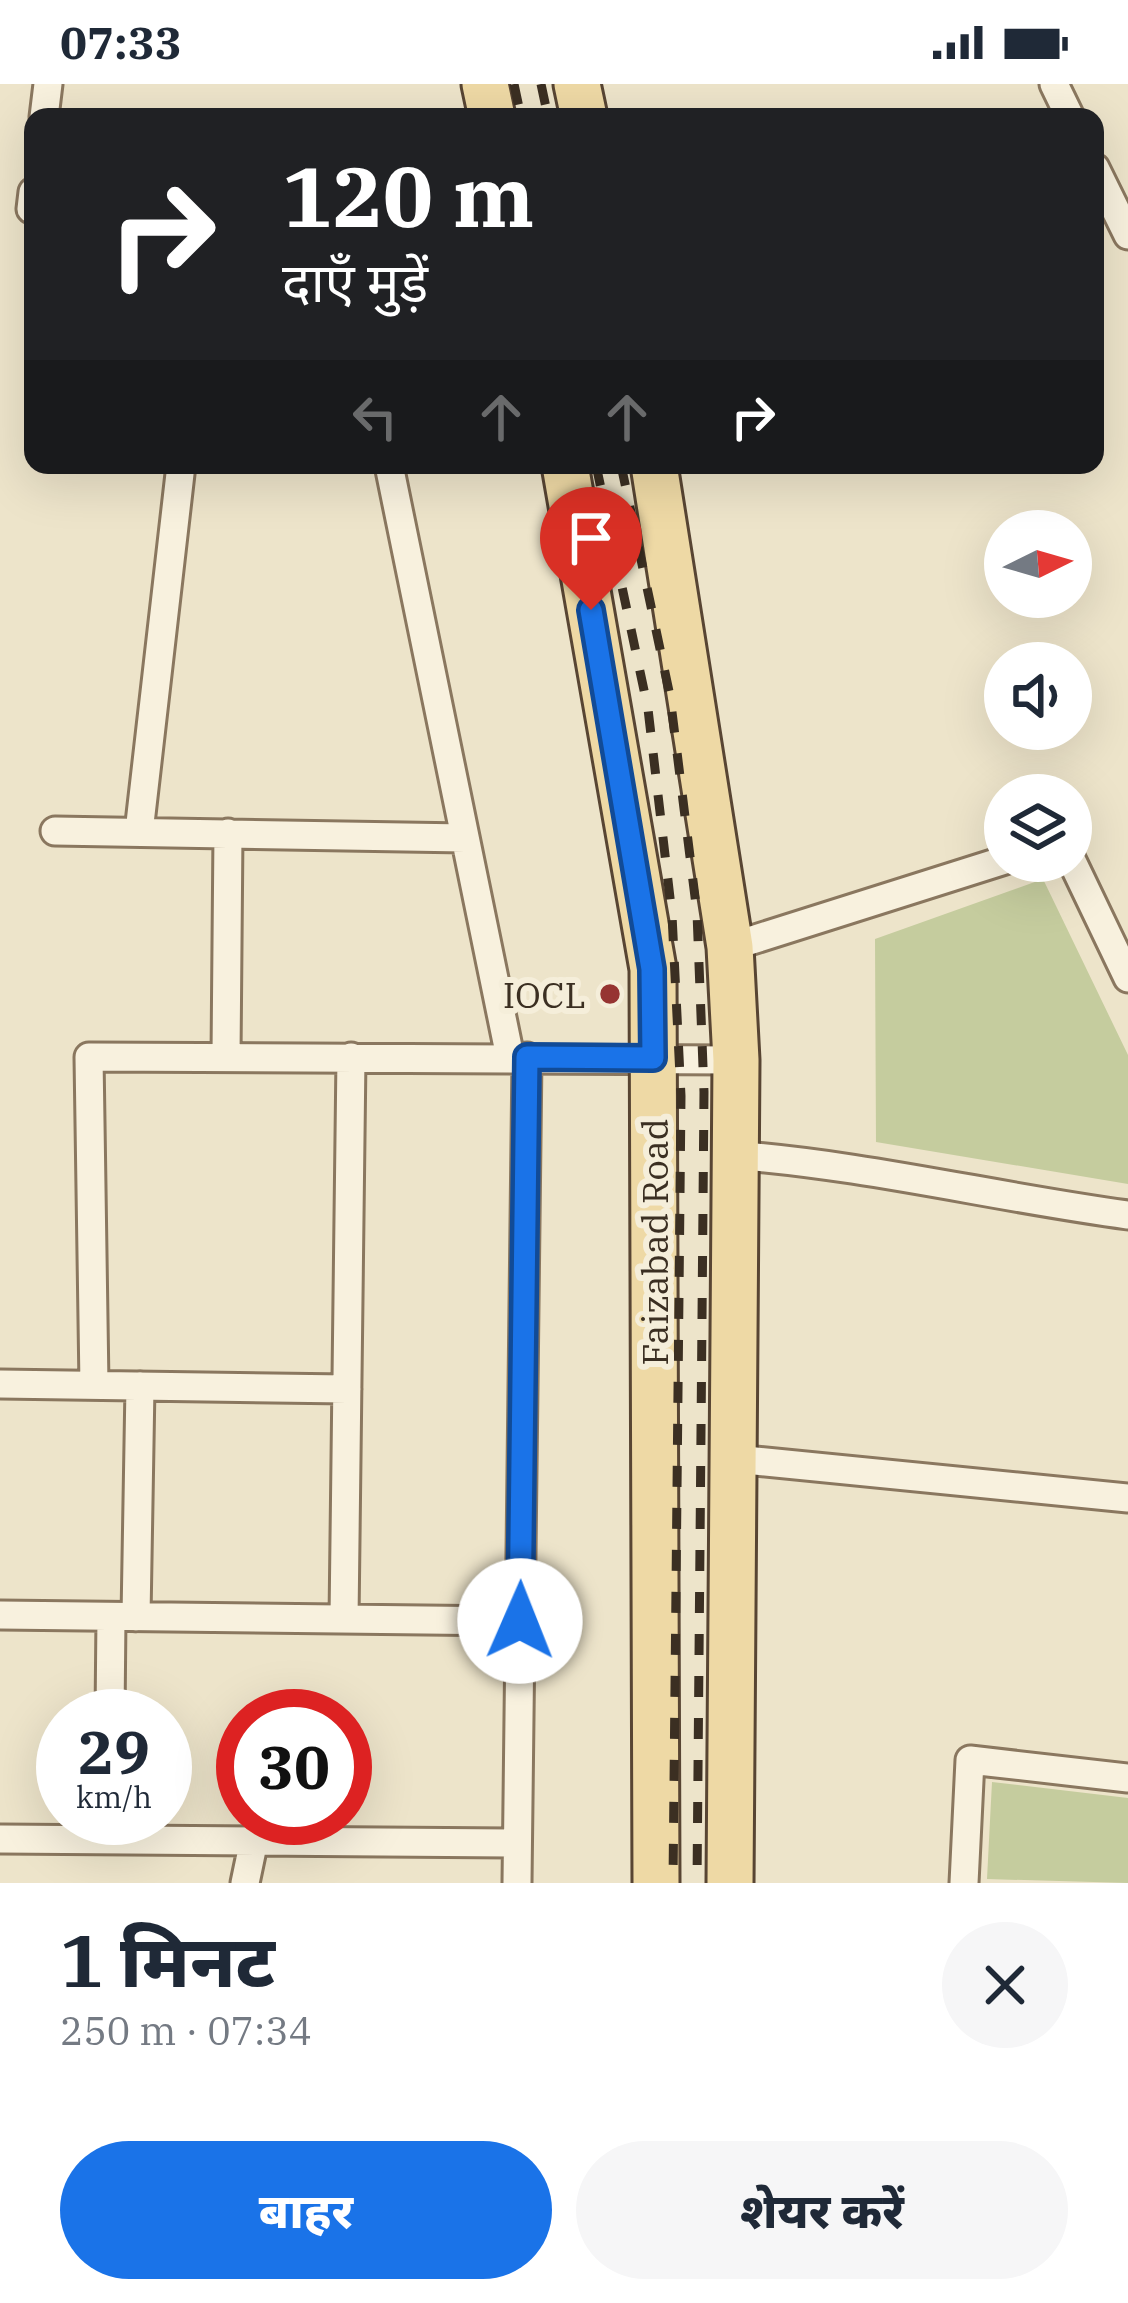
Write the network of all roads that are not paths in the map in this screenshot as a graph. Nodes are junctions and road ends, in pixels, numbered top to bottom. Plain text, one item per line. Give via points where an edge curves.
1 (1104, 187) edge
2 (1128, 236) edge
3 (180, 474) edge
4 (391, 474) edge
5 (567, 474) edge
6 (656, 474) edge
7 (55, 831) dead end
8 (139, 832) junction
9 (228, 833) junction
10 (465, 838) junction
11 (984, 867) edge
12 (1082, 882) edge
13 (730, 947) junction
14 (1128, 978) edge
15 (226, 1057) junction
16 (351, 1057) junction
17 (518, 1057) junction
18 (653, 1058) junction
19 (736, 1060) junction
20 (732, 1155) junction
21 (1128, 1215) edge
22 (0, 1384) edge
23 (94, 1385) junction
24 (140, 1386) junction
25 (346, 1389) junction
26 (735, 1459) junction
27 (1128, 1498) edge
28 (0, 1615) edge
29 (123, 1617) junction
30 (344, 1619) junction
31 (520, 1621) junction
32 (114, 1689) edge
33 (1128, 1778) edge
34 (36, 1835) edge
35 (0, 1839) edge
36 (372, 1841) edge
37 (517, 1843) junction
38 (253, 1845) edge
39 (244, 1883) edge
40 (517, 1883) edge
41 (656, 1883) edge
42 (730, 1883) edge
43 (964, 1883) edge

1 - 2 street
3 - 8 street
4 - 10 street
5 - 18 main road, Faizabad Road via 652,969
6 - 13 main road
7 - 8 street
8 - 9 street
9 - 10 street
9 - 15 street
10 - 17 street
11 - 13 street
12 - 14 street
13 - 19 main road
15 - 16 street
15 - 23 street via 89,1057
16 - 17 street
16 - 25 street
17 - 18 street
17 - 31 street
18 - 19 street
18 - 41 main road, Faizabad Road
19 - 20 main road
20 - 21 street via 820,1161
20 - 26 main road
22 - 23 street
23 - 24 street
24 - 25 street
24 - 29 street
25 - 30 street
26 - 27 street
26 - 42 main road
28 - 29 street
29 - 30 street
29 - 32 street
30 - 31 street
31 - 37 street
33 - 43 street via 970,1760
34 - 35 street
36 - 37 street
37 - 40 street
38 - 39 street

